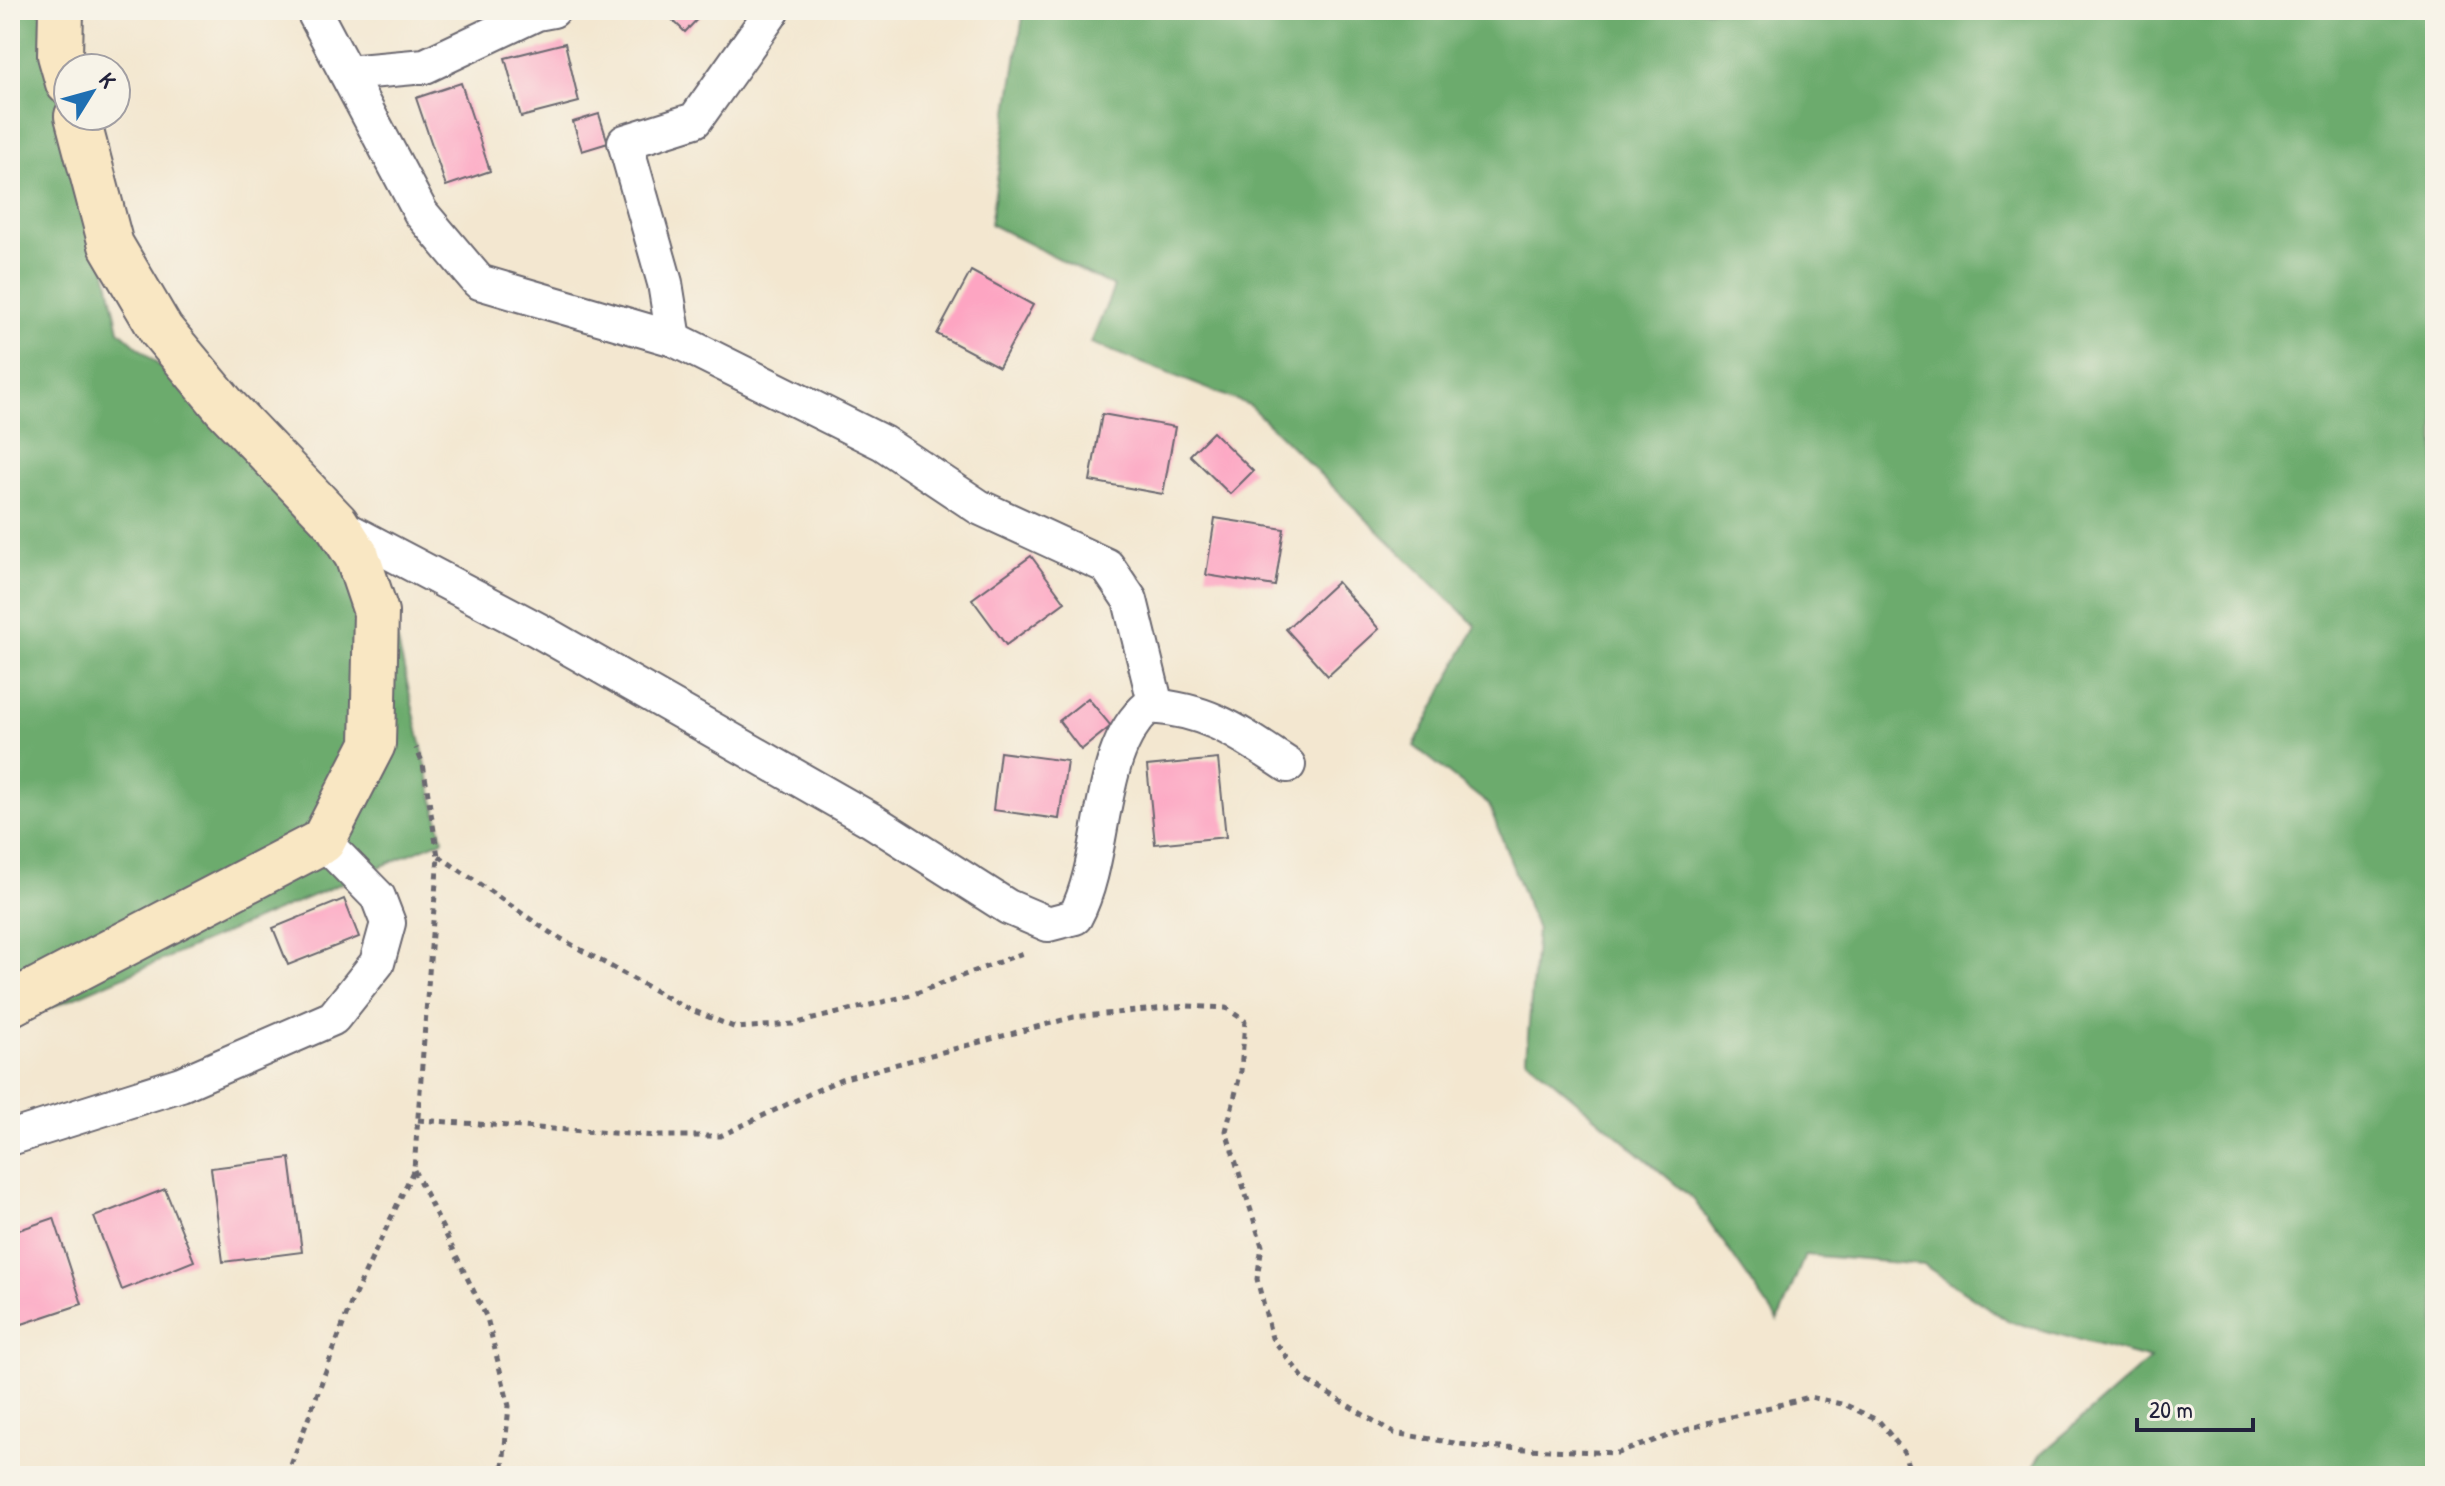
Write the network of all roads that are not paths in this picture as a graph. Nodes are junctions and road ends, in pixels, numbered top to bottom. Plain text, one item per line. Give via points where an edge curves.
1 (61, 10) edge
2 (313, 10) edge
3 (553, 10) edge
4 (773, 10) edge
5 (60, 52) edge
6 (347, 73) junction
7 (81, 132) edge
8 (674, 339) junction
9 (336, 523) junction
10 (1156, 706) junction
11 (1288, 765) dead end
12 (323, 841) junction
13 (10, 1004) edge
14 (10, 1138) edge

1 - 5 street
2 - 6 street
3 - 6 street via 425,66
4 - 8 street via 695,120 625,142 665,283
6 - 8 street via 421,213 479,282
7 - 9 street via 111,245 161,330 225,407
8 - 10 street via 883,443 979,507 1107,566 1130,600
9 - 10 street via 552,638 871,820 1008,907 1048,924 1075,917 1087,895 1112,775 1131,721
9 - 12 street via 357,556 376,612 373,744
10 - 11 street via 1214,718
12 - 13 street
12 - 14 street via 378,897 388,923 377,963 333,1018 181,1084

